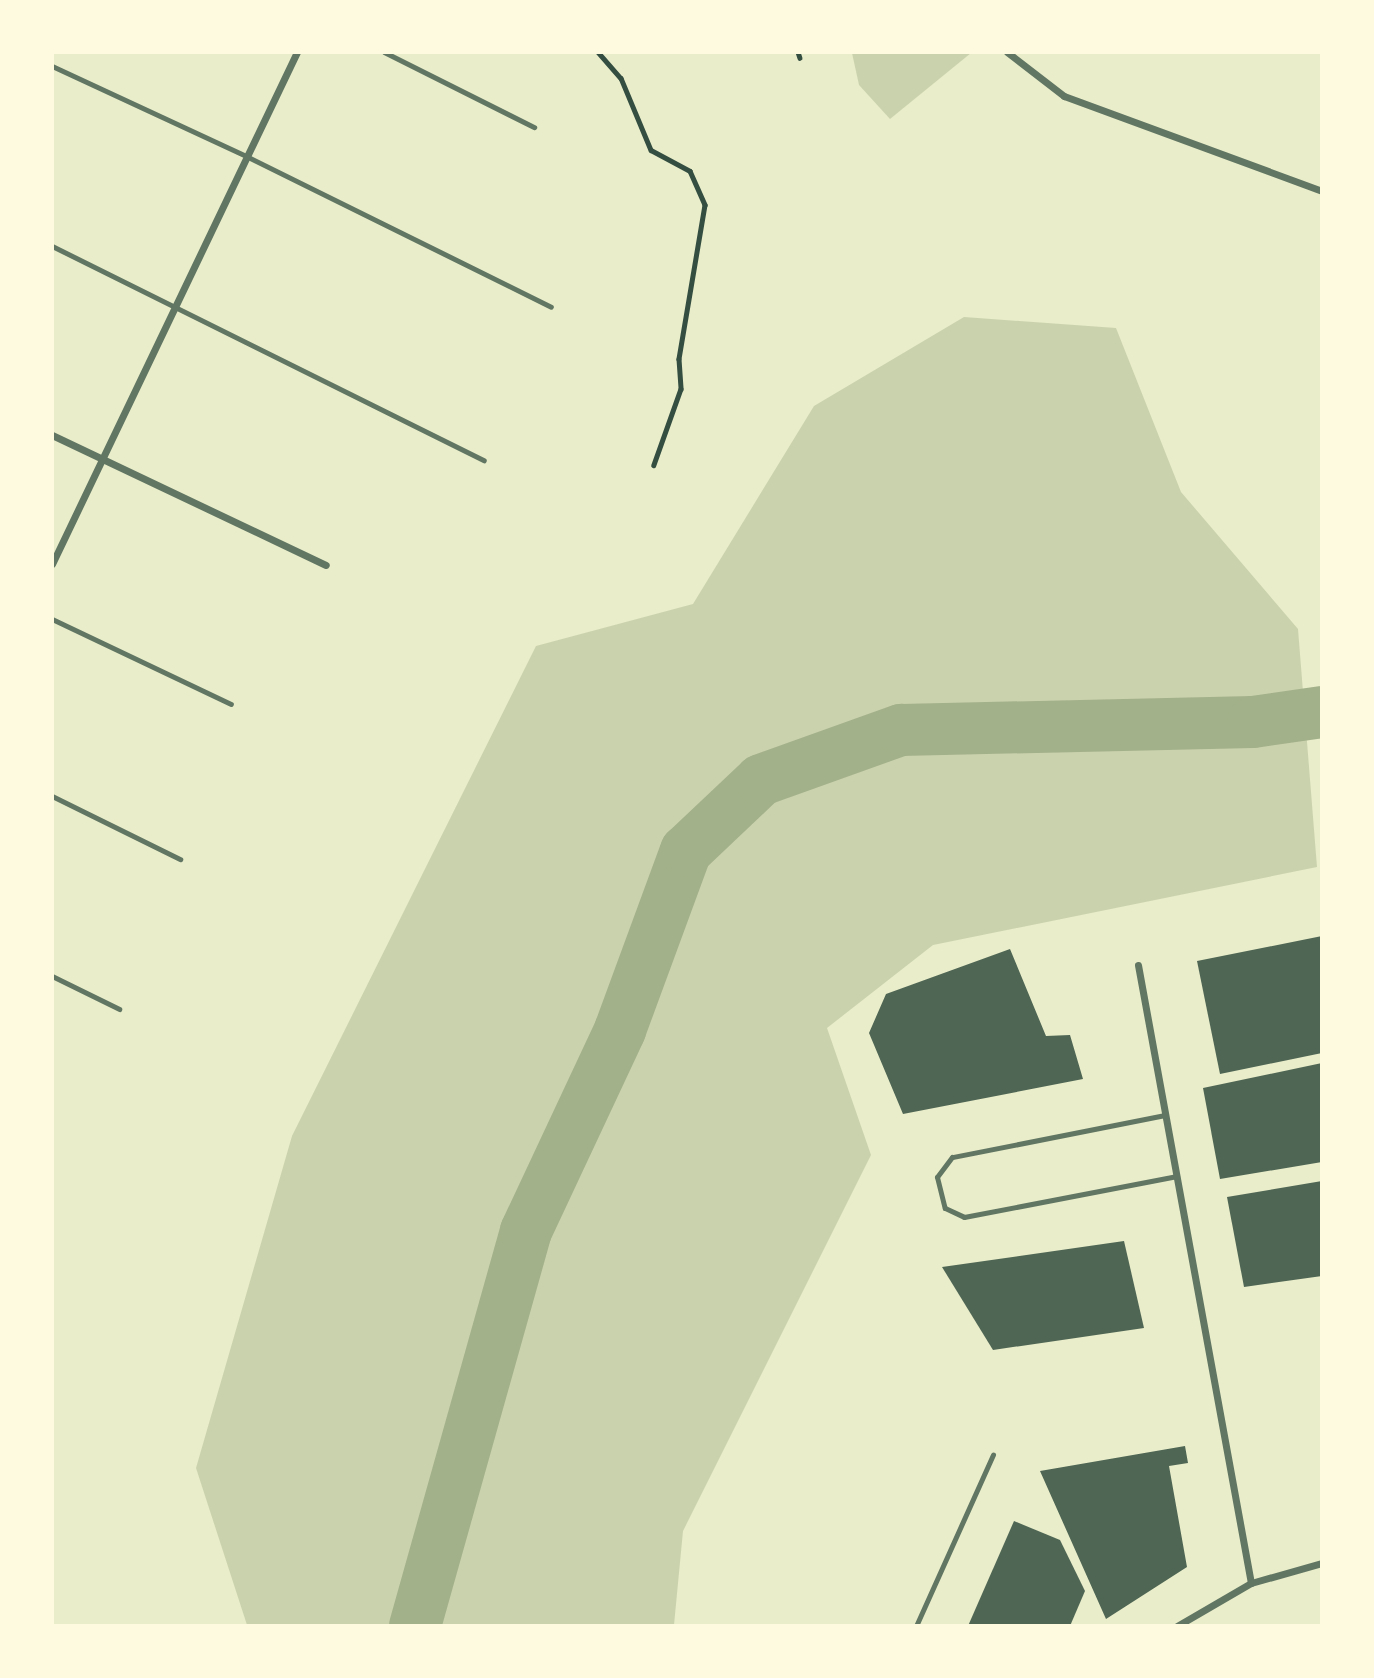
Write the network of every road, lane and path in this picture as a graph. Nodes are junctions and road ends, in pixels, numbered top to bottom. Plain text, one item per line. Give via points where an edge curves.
1 (297, 52) edge
2 (384, 52) edge
3 (598, 52) edge
4 (1007, 52) edge
5 (52, 66) edge
6 (534, 127) dead end
7 (246, 156) junction
8 (1321, 191) edge
9 (52, 246) edge
10 (175, 304) junction
11 (551, 307) dead end
12 (52, 435) edge
13 (103, 459) junction
14 (484, 460) dead end
15 (654, 466) dead end
16 (52, 564) edge
17 (326, 565) dead end
18 (52, 619) edge
19 (231, 704) dead end
20 (52, 796) edge
21 (180, 859) dead end
22 (1138, 965) dead end
23 (52, 976) edge
24 (119, 1009) dead end
25 (1165, 1115) junction
26 (1177, 1175) junction
27 (993, 1455) dead end
28 (1321, 1563) edge
29 (1251, 1583) junction
30 (916, 1626) edge
31 (1177, 1626) edge

1 - 7 street
2 - 6 lane
3 - 15 path via 621,78 651,150 690,171 705,205 679,359 681,389
4 - 8 street via 1065,96
5 - 7 lane
7 - 10 street
7 - 11 lane
9 - 10 lane
10 - 13 street
10 - 14 lane
12 - 13 street
13 - 16 street
13 - 17 street
18 - 19 lane
20 - 21 lane
22 - 25 street
23 - 24 lane
25 - 26 street
25 - 26 lane via 952,1157 937,1177 944,1208 964,1217
26 - 29 street
27 - 30 lane
28 - 29 street
29 - 31 street

